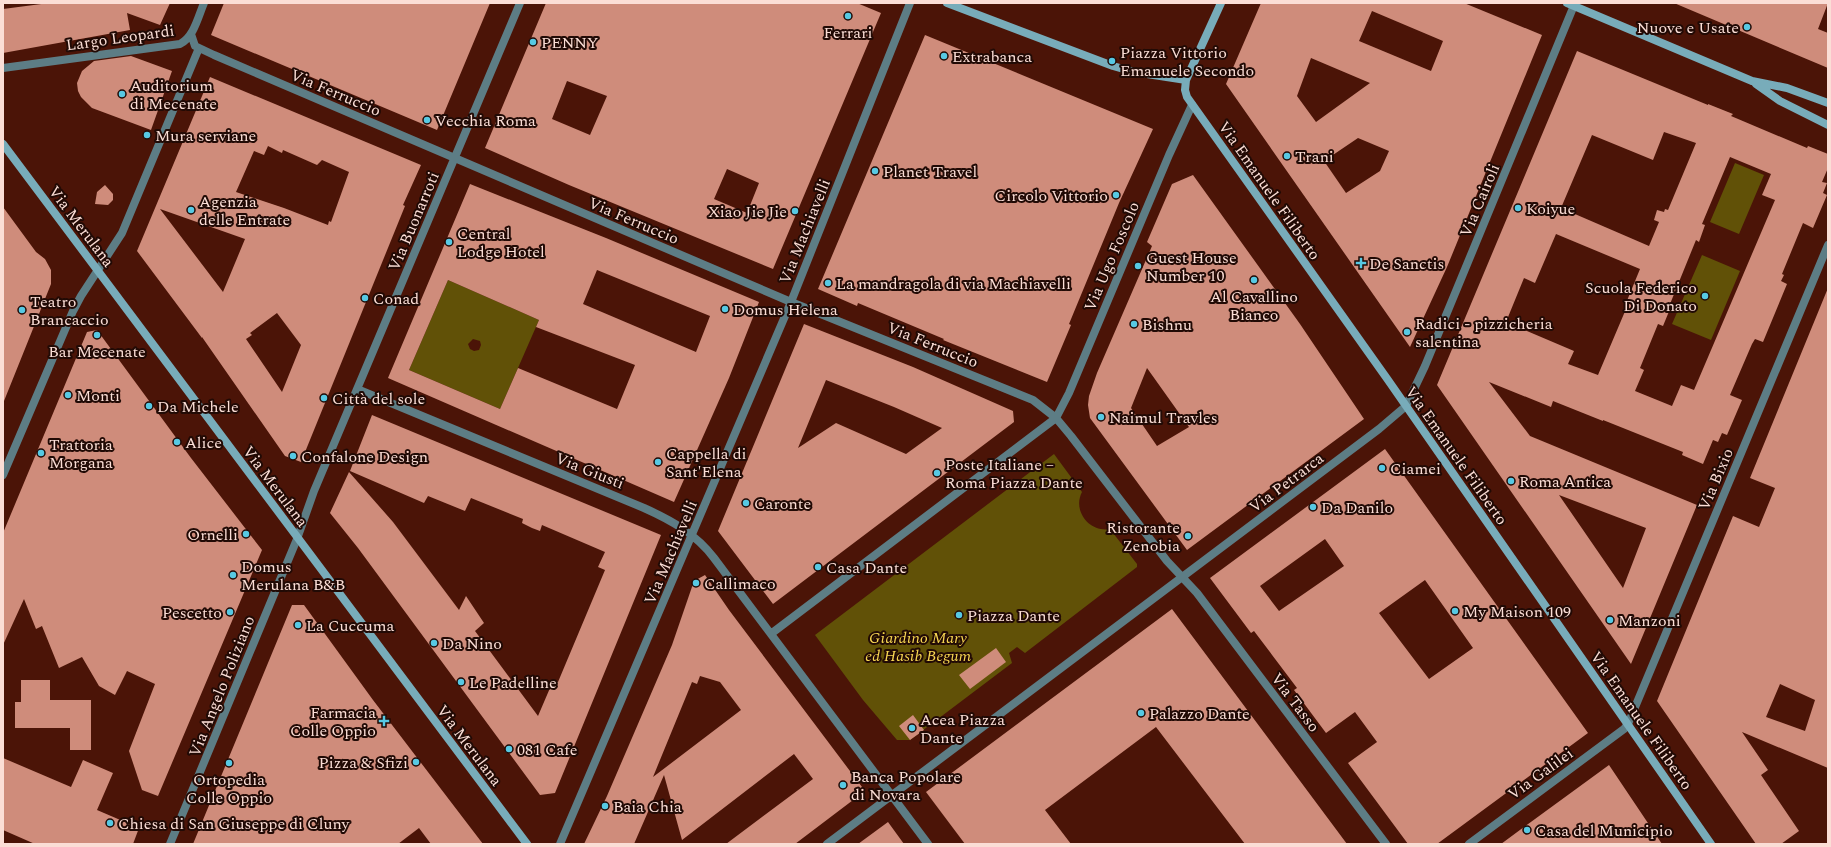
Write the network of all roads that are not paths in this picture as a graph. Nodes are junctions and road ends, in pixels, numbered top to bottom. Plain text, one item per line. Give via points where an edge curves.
1 (204, 3) edge
2 (520, 3) edge
3 (910, 3) edge
4 (948, 3) edge
5 (1221, 3) edge
6 (1572, 4) edge
7 (191, 34) junction
8 (199, 48) junction
9 (3, 68) edge
10 (1186, 80) junction
11 (1752, 81) junction
12 (1828, 103) edge
13 (1192, 105) junction
14 (1828, 125) edge
15 (3, 144) edge
16 (454, 159) junction
17 (1828, 245) edge
18 (98, 271) junction
19 (791, 302) junction
20 (357, 390) junction
21 (1406, 406) junction
22 (1056, 418) junction
23 (3, 476) edge
24 (692, 535) junction
25 (297, 538) junction
26 (1182, 578) junction
27 (772, 633) junction
28 (1628, 724) junction
29 (892, 795) junction
30 (170, 844) edge
31 (527, 844) edge
32 (560, 844) edge
33 (827, 844) edge
34 (928, 844) edge
35 (1386, 844) edge
36 (1469, 844) edge
37 (1711, 844) edge

1 - 7 street
2 - 16 street, Via Buonarroti
3 - 19 street, Via Machiavelli
4 - 10 main road via 1113,66
5 - 10 main road
6 - 11 main road
6 - 21 street, Via Cairoli via 1425,366
7 - 8 street, Largo Leopardi via 193,43
7 - 9 street, Largo Leopardi via 185,42 174,45
8 - 16 street, Via Ferruccio
8 - 18 street via 128,221
10 - 13 main road, Via Emanuele Filiberto via 1186,95
11 - 12 main road via 1787,88
11 - 14 main road via 1780,101
13 - 21 main road, Via Emanuele Filiberto
13 - 22 street, Via Ugo Foscolo
15 - 18 main road, Via Merulana
16 - 19 street, Via Ferruccio
16 - 20 street, Via Buonarroti
17 - 28 street, Via Bixio
18 - 23 street via 73,312
18 - 25 main road, Via Merulana
19 - 22 street, Via Ferruccio via 1033,400
19 - 24 street, Via Machiavelli
20 - 24 street, Via Giusti via 644,508 674,522
20 - 25 street, Via Buonarroti
21 - 26 street, Via Petrarca
21 - 28 main road, Via Emanuele Filiberto
22 - 26 street
22 - 27 street
24 - 27 street, Via Giusti via 708,549
24 - 32 street, Via Machiavelli
25 - 30 street, Via Angelo Poliziano
25 - 31 main road, Via Merulana
26 - 29 street
26 - 35 street, Via Tasso via 1197,593
27 - 29 street
28 - 36 street, Via Galilei
28 - 37 main road, Via Emanuele Filiberto
29 - 33 street
29 - 34 street

